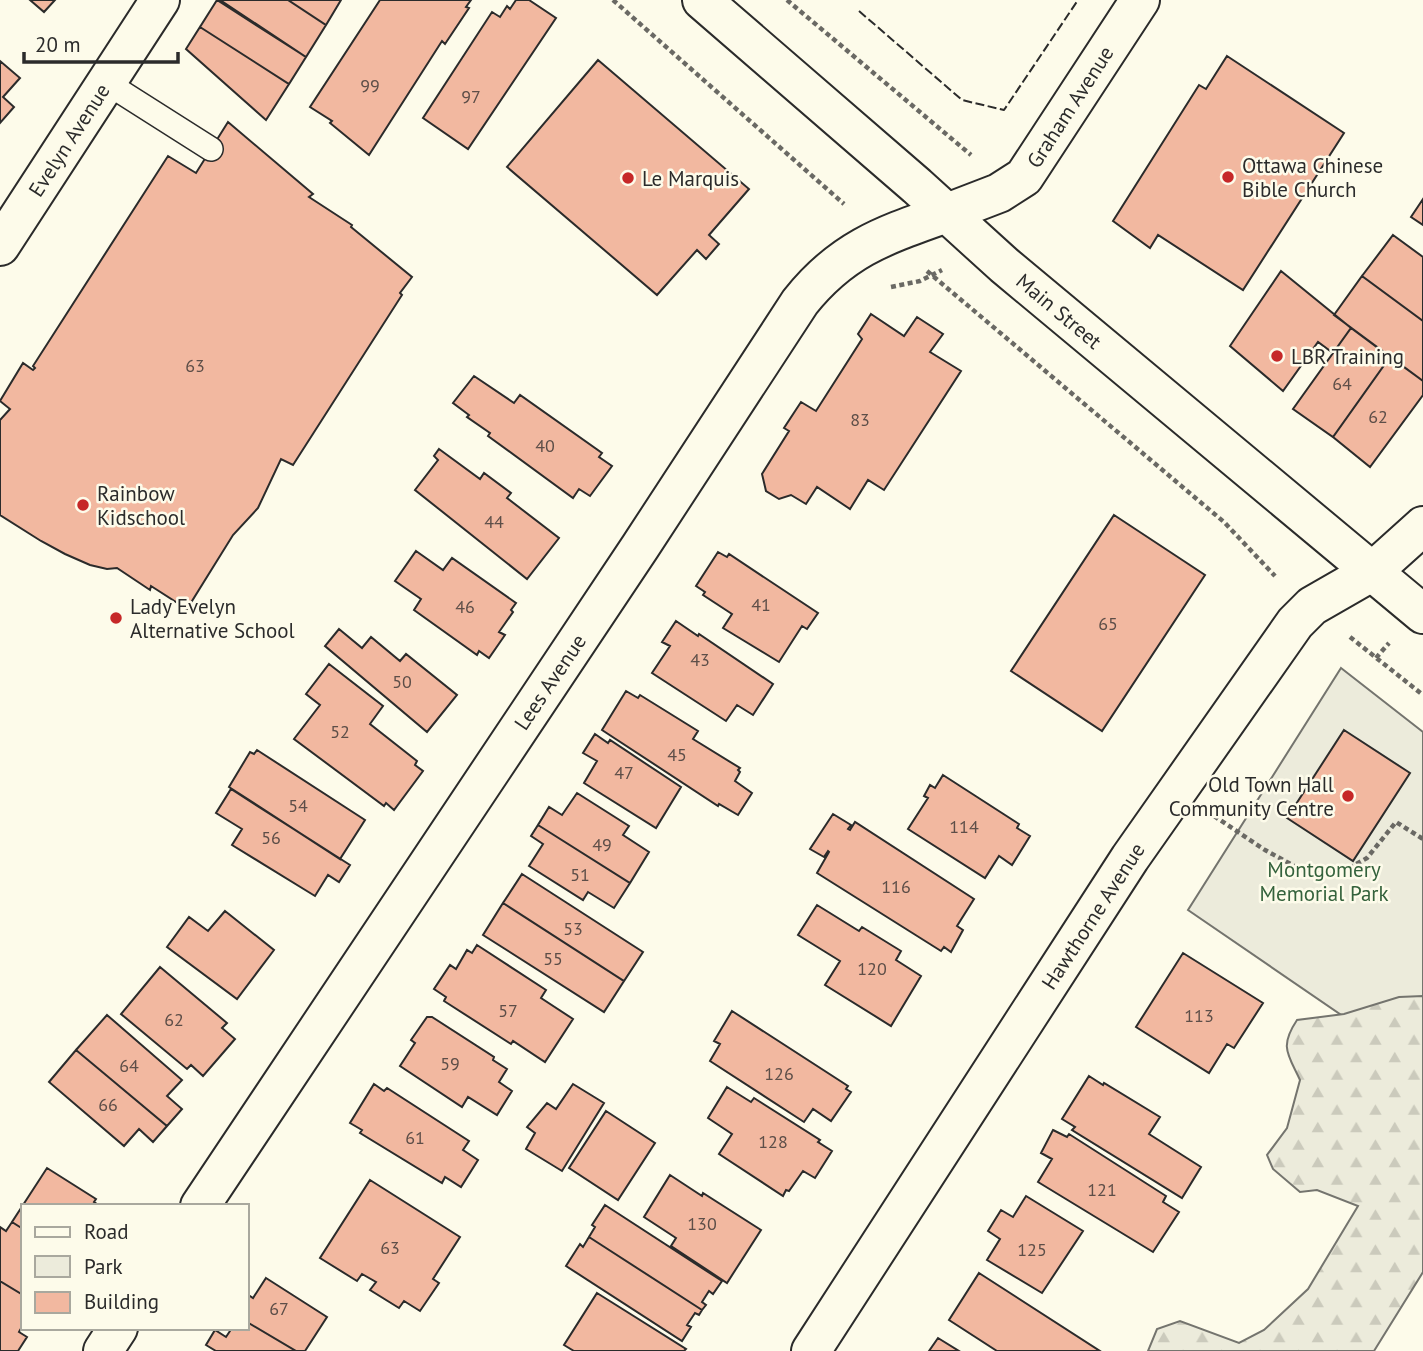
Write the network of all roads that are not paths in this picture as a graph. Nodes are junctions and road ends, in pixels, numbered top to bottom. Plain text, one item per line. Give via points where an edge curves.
1 (160, 0) edge
2 (702, 0) edge
3 (1140, 0) edge
4 (107, 83) junction
5 (211, 149) dead end
6 (947, 213) junction
7 (0, 246) edge
8 (1423, 526) edge
9 (1373, 571) junction
10 (1423, 614) edge
11 (201, 1204) edge
12 (117, 1330) edge
13 (103, 1351) edge
14 (811, 1351) edge

1 - 4 main road, Evelyn Avenue
2 - 6 main road, Main Street
3 - 6 main road, Graham Avenue via 1024,177 999,193
4 - 5 lane
4 - 7 main road, Evelyn Avenue
6 - 9 main road, Main Street
6 - 11 main road, Lees Avenue via 864,245 832,266 800,302
8 - 9 main road, Hawthorne Avenue
9 - 10 main road, Main Street
9 - 14 main road, Hawthorne Avenue via 1312,606 1295,623 1130,858
12 - 13 main road

